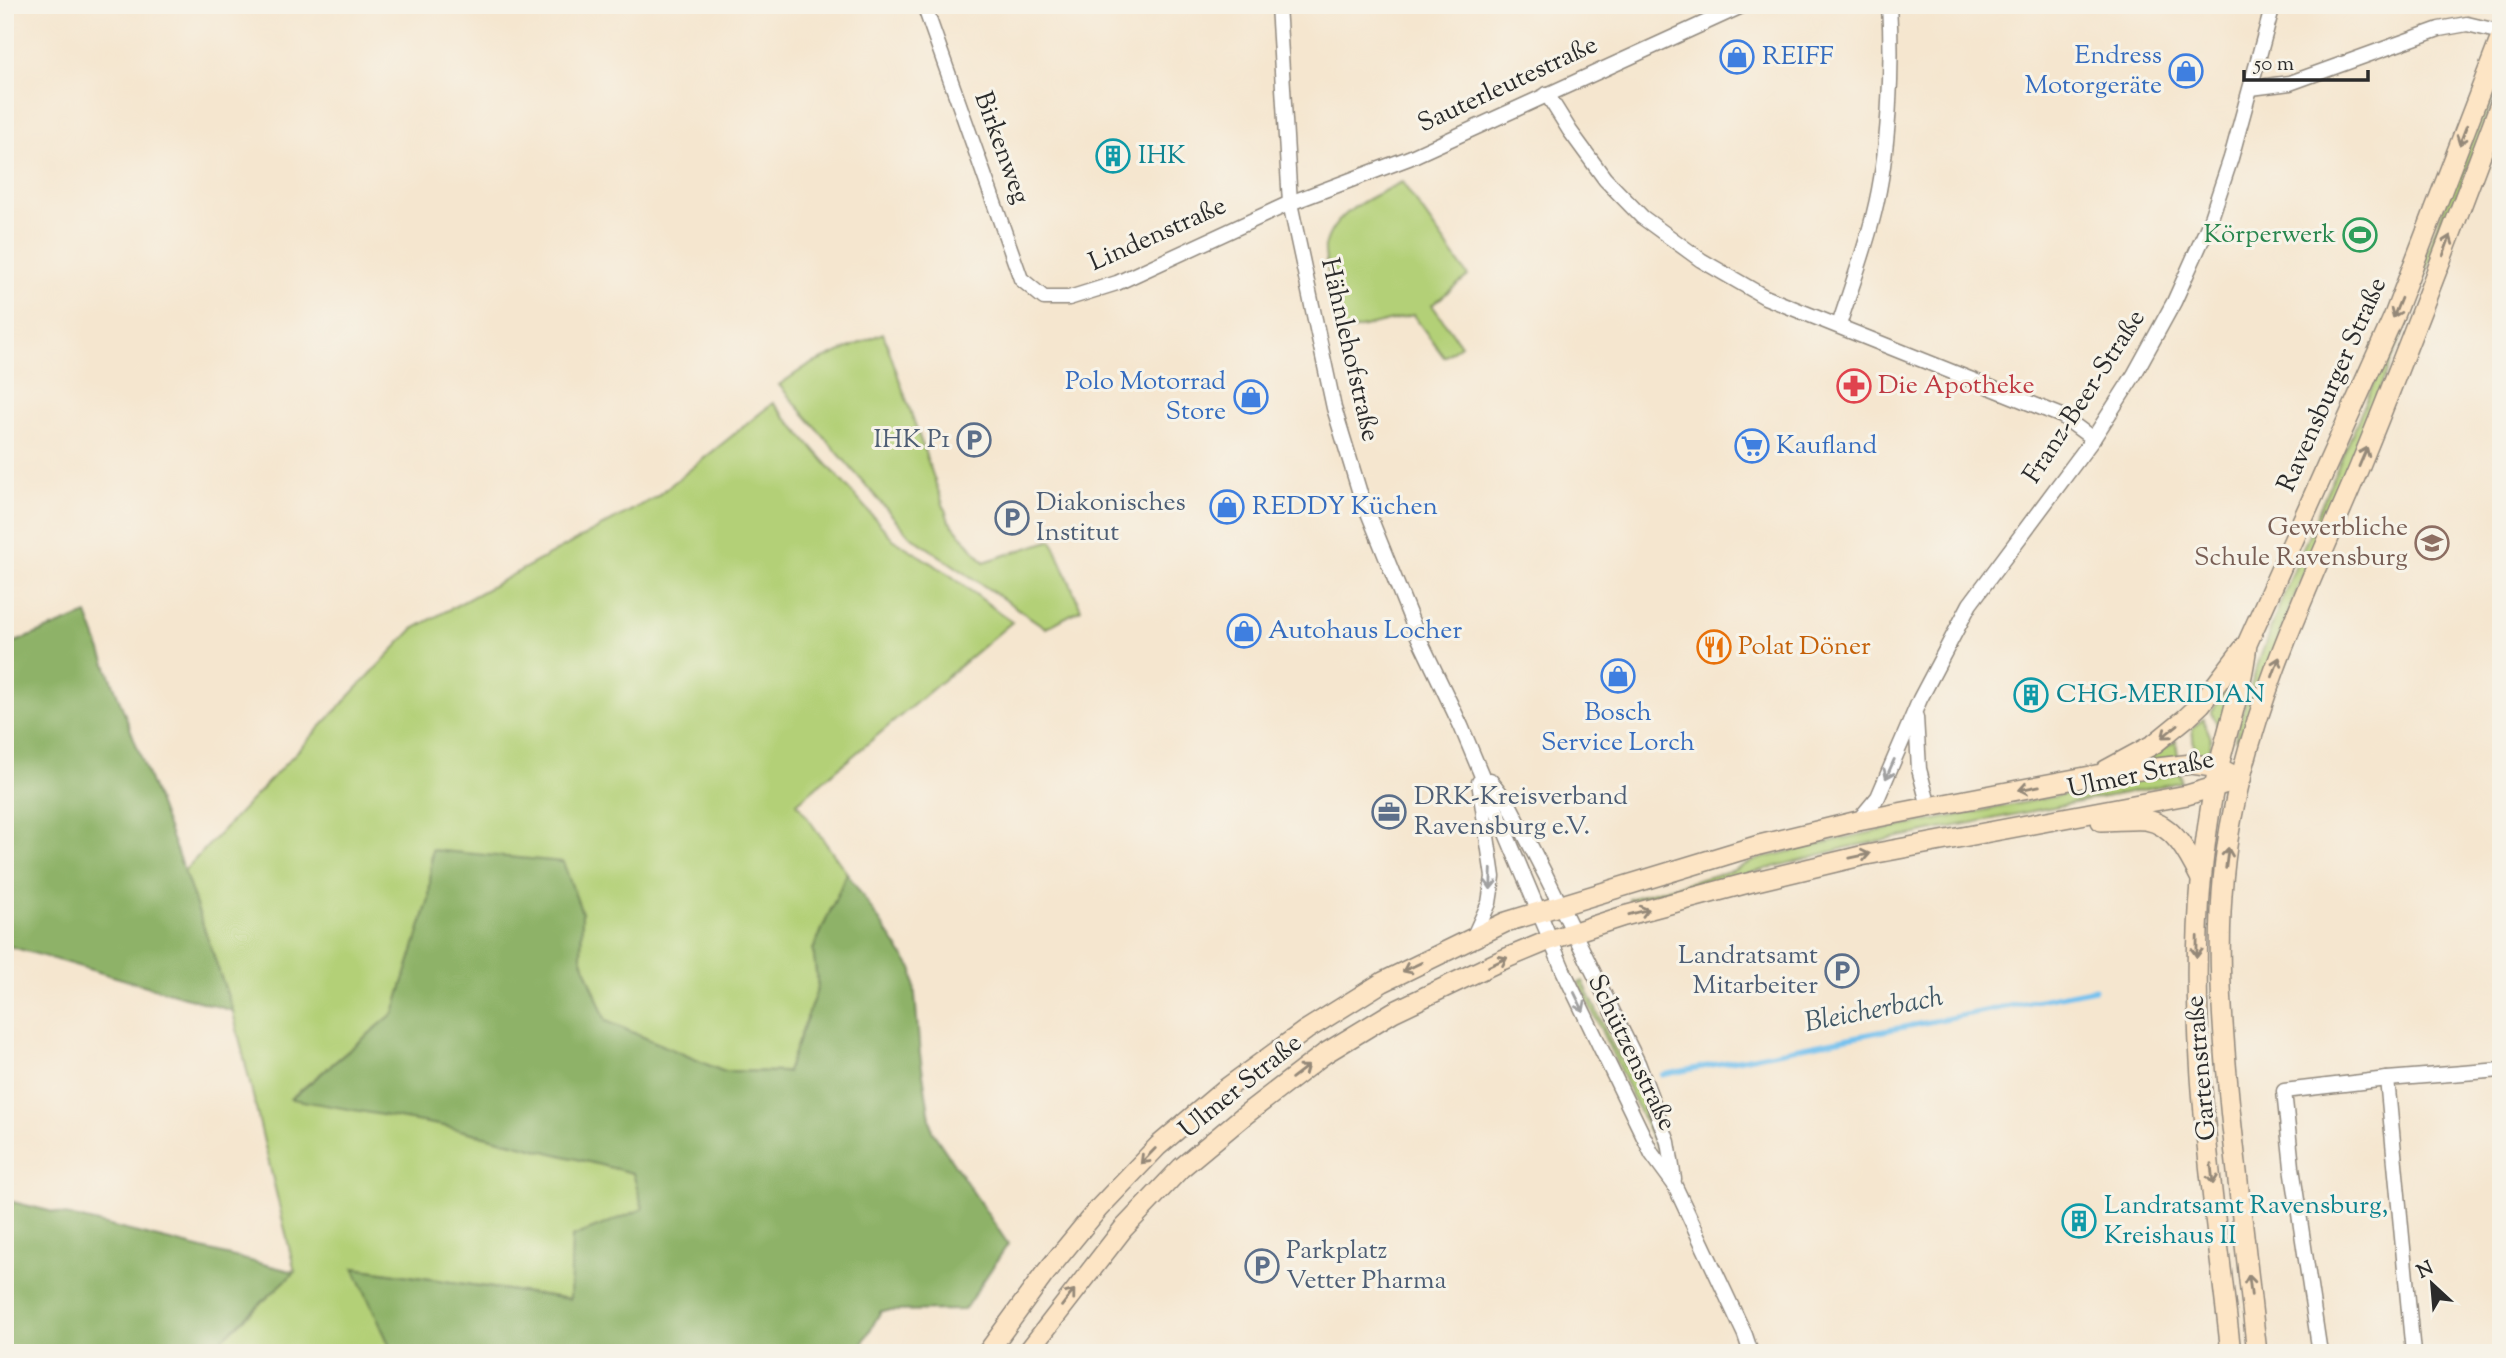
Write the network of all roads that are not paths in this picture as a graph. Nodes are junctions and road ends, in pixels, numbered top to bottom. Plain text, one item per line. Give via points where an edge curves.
1 (924, 5) edge
2 (1278, 5) edge
3 (1744, 5) edge
4 (1889, 5) edge
5 (2273, 5) edge
6 (2501, 32) edge
7 (2501, 37) edge
8 (2251, 88) junction
9 (1547, 94) junction
10 (2501, 101) edge
11 (1290, 203) junction
12 (1044, 298) joint
13 (1839, 325) junction
14 (2094, 439) junction
15 (2247, 644) junction
16 (1916, 713) junction
17 (1477, 763) junction
18 (2219, 768) junction
19 (2096, 775) junction
20 (2241, 779) junction
21 (2213, 789) junction
22 (1929, 807) junction
23 (1858, 821) junction
24 (2051, 821) junction
25 (2197, 871) junction
26 (1560, 904) junction
27 (1538, 910) junction
28 (1574, 932) junction
29 (1473, 938) junction
30 (1550, 940) junction
31 (2501, 1070) edge
32 (2387, 1079) junction
33 (1674, 1184) junction
34 (986, 1353) edge
35 (1027, 1353) edge
36 (1751, 1353) edge
37 (2231, 1353) edge
38 (2257, 1353) edge
39 (2320, 1353) edge
40 (2413, 1353) edge

1 - 12 street, Birkenweg via 1021,279
2 - 11 street, Hähnlehofstraße
3 - 9 street, Sauterleutestraße
4 - 13 street via 1891,42 1882,169 1874,212
5 - 8 street, Franz-Beer-Straße
6 - 8 street via 2467,24 2439,29 2290,83
7 -> 15 main road, Ravensburger Straße via 2390,325
8 - 14 street, Franz-Beer-Straße via 2208,224 2174,302
9 - 11 street, Sauterleutestraße via 1409,158
9 - 13 street via 1605,179 1642,217 1701,260 1765,297
20 -> 10 main road, Ravensburger Straße via 2280,659 2405,356
11 - 12 street, Lindenstraße via 1117,283 1069,298
11 - 17 street, Hähnlehofstraße via 1334,408 1359,490 1417,634
13 - 14 street via 2062,416
14 - 16 street, Franz-Beer-Straße via 1970,604
15 - 18 main road, Ravensburger Straße via 2244,674
15 -> 19 main road via 2186,718 2154,744
16 - 22 street, Franz-Beer-Straße via 1919,769
16 -> 23 street, Franz-Beer-Straße via 1878,797
17 - 26 street via 1509,804
17 - 27 street
17 -> 29 street via 1493,877 1489,903
18 - 19 main road, Ulmer Straße via 2192,764
18 - 20 main road, Ulmer Straße
18 - 21 main road, Ravensburger Straße
19 -> 22 main road, Ulmer Straße
20 - 21 main road, Ulmer Straße
38 -> 20 main road, Gartenstraße via 2223,1039 2220,963 2225,873
21 - 24 main road, Ulmer Straße
21 - 25 main road, Ravensburger Straße
22 - 23 main road, Ulmer Straße
23 - 26 main road, Ulmer Straße
24 - 25 main road via 2149,820 2171,834
28 -> 24 main road, Ulmer Straße via 1861,856
25 -> 37 main road, Gartenstraße via 2200,1047
26 - 27 main road, Ulmer Straße
26 - 28 street
27 - 29 main road, Ulmer Straße
27 - 30 street
28 - 30 main road, Ulmer Straße
28 - 33 street, Schützenstraße via 1637,1063 1668,1142
29 -> 34 main road, Ulmer Straße via 1383,982 1306,1030 1158,1146 1090,1218
30 -> 33 street, Schützenstraße via 1652,1154
35 -> 30 main road, Ulmer Straße via 1123,1229 1181,1168 1246,1114 1324,1054 1393,1012
31 - 32 street
32 - 39 street via 2284,1091
32 - 40 street
33 - 36 street, Schützenstraße

